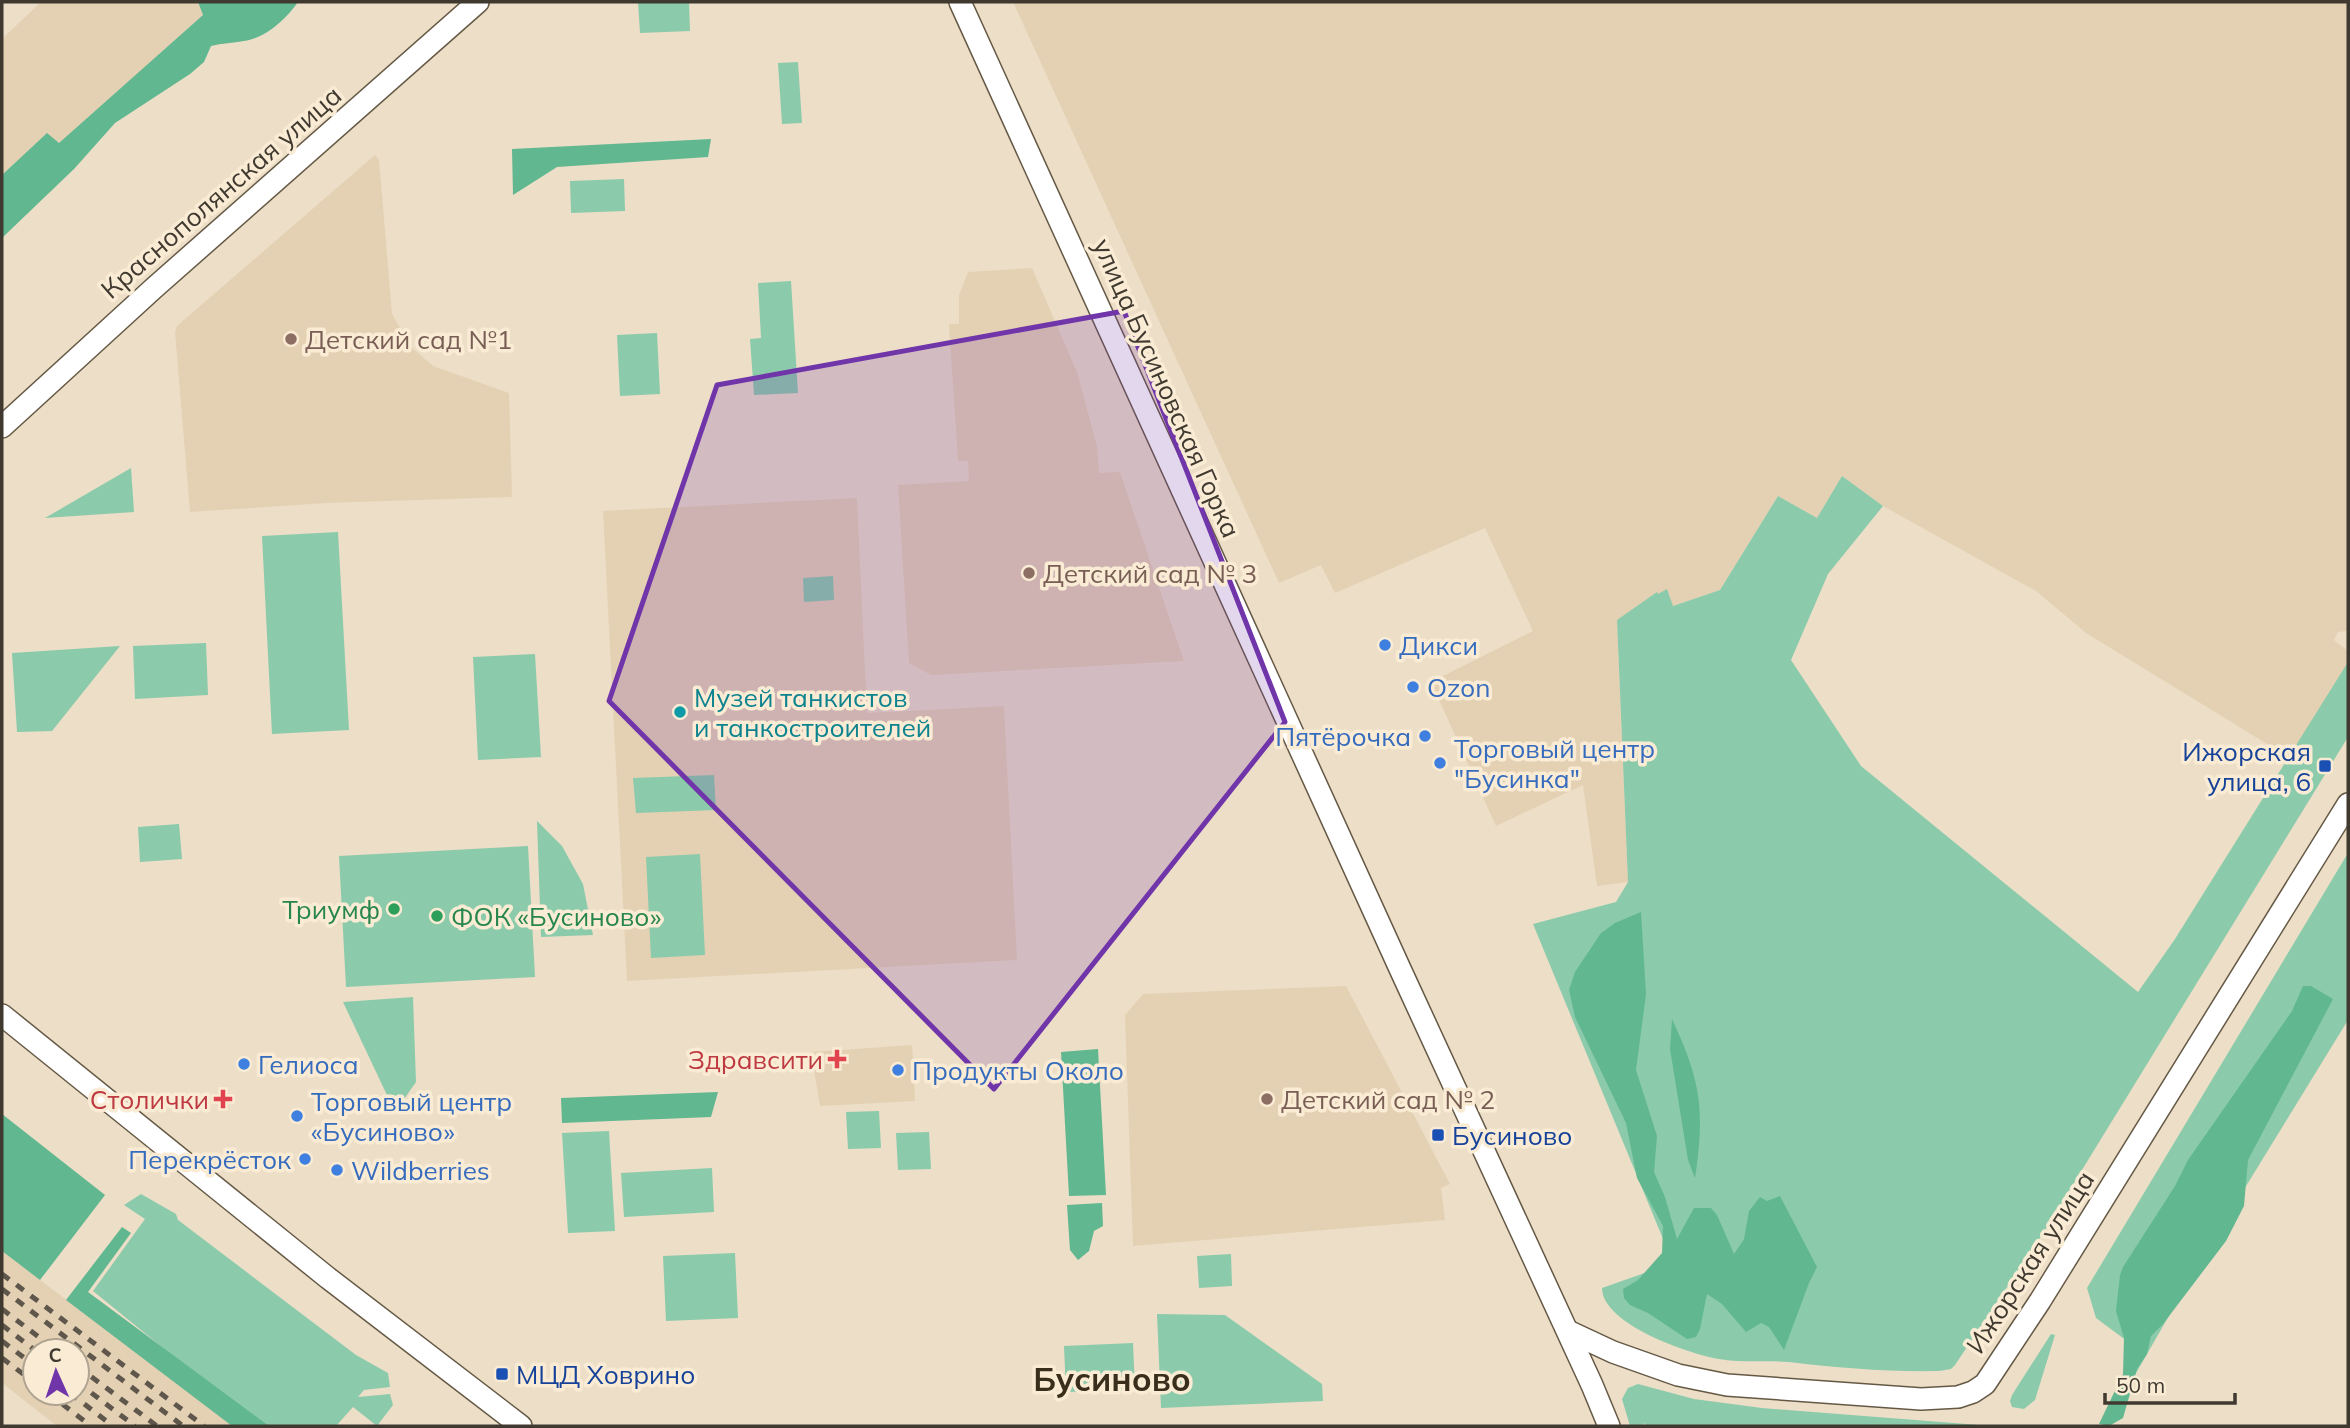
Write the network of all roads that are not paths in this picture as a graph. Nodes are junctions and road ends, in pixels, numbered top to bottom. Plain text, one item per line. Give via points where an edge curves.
1 (478, 2) edge
2 (960, 2) edge
3 (2, 427) edge
4 (2348, 804) edge
5 (2, 1015) edge
6 (1567, 1331) junction
7 (521, 1426) edge
8 (1609, 1426) edge

1 - 3 street, Краснополянская улица
2 - 6 street, улица Бусиновская Горка
4 - 6 street, Ижорская улица via 1985,1384 1958,1397 1921,1399 1727,1385 1678,1376
5 - 7 street via 328,1278
6 - 8 street, улица Бусиновская Горка

